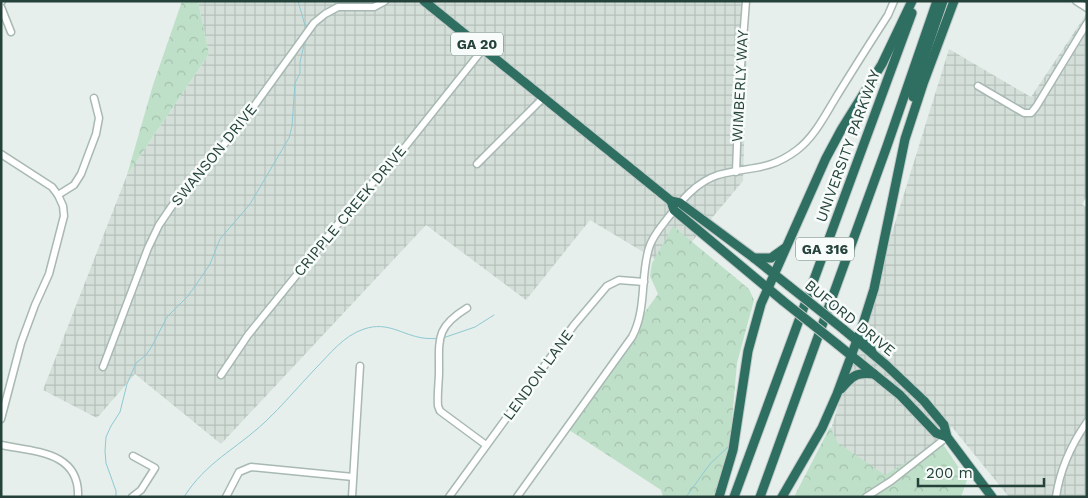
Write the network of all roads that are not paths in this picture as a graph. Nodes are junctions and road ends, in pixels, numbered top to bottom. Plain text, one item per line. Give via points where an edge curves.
1 (386, 1) edge
2 (424, 1) edge
3 (746, 1) edge
4 (894, 1) edge
5 (912, 1) edge
6 (916, 1) edge
7 (936, 1) edge
8 (943, 1) edge
9 (954, 1) edge
10 (1076, 1) edge
11 (1, 7) edge
12 (1087, 8) edge
13 (1087, 23) edge
14 (11, 32) dead end
15 (483, 49) junction
16 (978, 86) dead end
17 (94, 98) dead end
18 (543, 98) junction
19 (906, 139) junction
20 (1, 154) edge
21 (477, 164) dead end
22 (736, 172) junction
23 (58, 195) junction
24 (675, 205) junction
25 (789, 244) junction
26 (754, 258) junction
27 (775, 274) junction
28 (752, 276) junction
29 (644, 282) junction
30 (769, 290) junction
31 (762, 304) junction
32 (467, 308) dead end
33 (863, 324) junction
34 (856, 340) junction
35 (874, 354) junction
36 (851, 356) junction
37 (360, 366) dead end
38 (103, 367) dead end
39 (874, 374) junction
40 (221, 376) dead end
41 (837, 394) junction
42 (1, 419) edge
43 (1087, 422) edge
44 (947, 437) junction
45 (1, 445) edge
46 (486, 445) junction
47 (133, 456) dead end
48 (353, 477) junction
49 (78, 497) edge
50 (132, 497) edge
51 (226, 497) edge
52 (352, 497) edge
53 (449, 497) edge
54 (517, 497) edge
55 (719, 497) edge
56 (734, 497) edge
57 (760, 497) edge
58 (782, 497) edge
59 (866, 497) edge
60 (992, 497) edge
61 (1056, 497) edge

1 - 38 street, SWANSON DRIVE via 374,6 338,7 314,23 239,127 176,200 148,248
2 - 15 highway, BUFORD DRIVE / GA 20
3 - 22 street, WIMBERLY WAY
4 - 22 street via 810,138 781,161
5 - 25 highway via 882,64 830,151
6 - 56 highway, UNIVERSITY PARKWAY / GA 316
7 - 57 highway, GA 316
8 - 19 highway via 917,82
9 - 19 highway
10 - 12 street
11 - 14 street
13 - 16 street via 1031,113 1024,113
15 - 18 highway, BUFORD DRIVE / GA 20
15 - 40 street, CRIPPLE CREEK DRIVE via 252,329
17 - 23 street via 99,118 96,134 81,174 74,185
18 - 21 street
18 - 24 highway, BUFORD DRIVE / GA 20
19 - 33 highway via 874,289
20 - 23 street via 45,182
22 - 24 street via 705,181
23 - 42 street via 64,216 60,236 49,274 21,343
24 - 26 highway, BUFORD DRIVE / GA 20
24 - 28 highway, BUFORD DRIVE / GA 20
24 - 29 street via 650,246
25 - 26 highway via 771,258
25 - 27 highway
26 - 27 highway, BUFORD DRIVE / GA 20
27 - 30 highway
27 - 34 highway, BUFORD DRIVE / GA 20, bridge
28 - 30 highway, BUFORD DRIVE / GA 20
28 - 31 highway
29 - 46 street, LENDON LANE via 619,280 607,286 574,325
29 - 54 street via 640,319 632,337
30 - 31 highway
30 - 36 highway, BUFORD DRIVE / GA 20, bridge
31 - 55 highway via 748,351 733,450
32 - 46 street via 450,321 439,339 438,406 440,411
33 - 34 highway
33 - 35 highway
34 - 35 highway, BUFORD DRIVE / GA 20
34 - 36 highway
35 - 44 highway, BUFORD DRIVE / GA 20 via 924,401 944,425
36 - 39 highway, BUFORD DRIVE / GA 20
36 - 41 highway
37 - 48 street
39 - 41 highway via 857,374
39 - 44 highway, BUFORD DRIVE / GA 20 via 920,414 936,433
41 - 58 highway via 822,428
43 - 61 street via 1062,467
44 - 59 street
44 - 60 highway, BUFORD DRIVE / GA 20
45 - 49 street via 50,455 65,463 75,478
46 - 53 street, LENDON LANE
47 - 50 street via 155,468 141,490
48 - 51 street via 251,468 240,472
48 - 52 street

